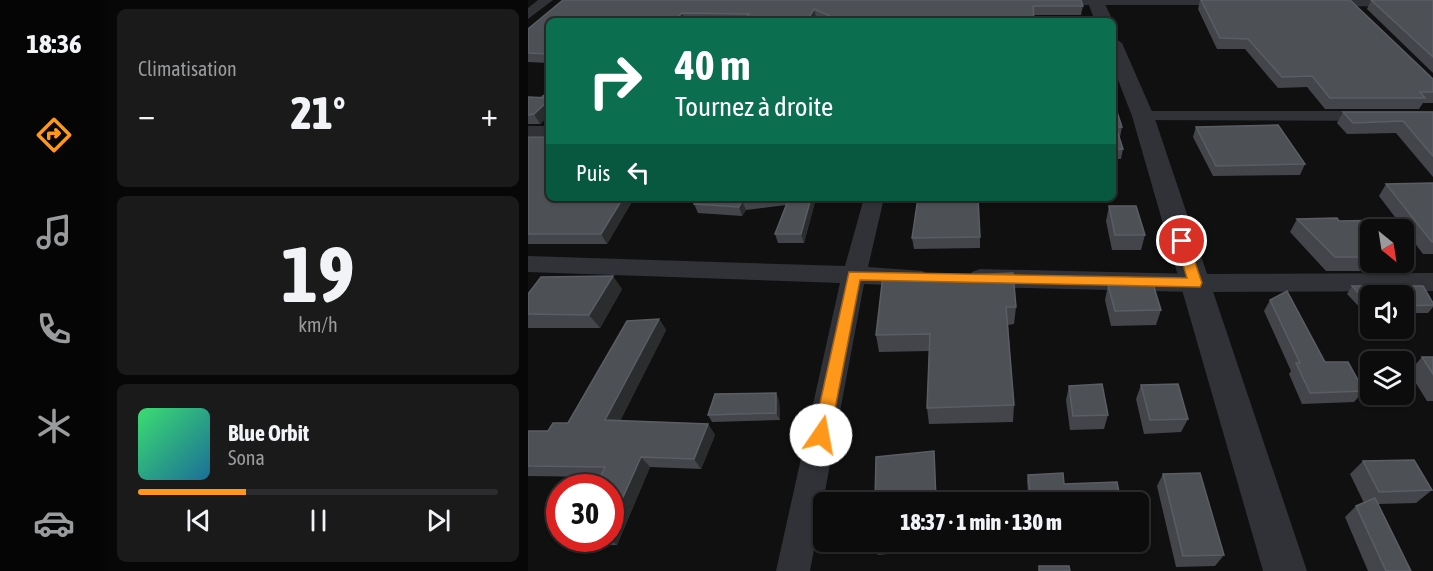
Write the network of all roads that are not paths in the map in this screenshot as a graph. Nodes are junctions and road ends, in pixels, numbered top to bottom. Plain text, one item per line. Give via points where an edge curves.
1 (546, 0) edge
2 (1096, 0) edge
3 (1038, 1) edge
4 (1245, 1) edge
5 (1348, 1) edge
6 (1303, 2) edge
7 (1433, 3) edge
8 (528, 15) edge
9 (1103, 18) edge
10 (1366, 18) edge
11 (1116, 50) edge
12 (1143, 116) junction
13 (1433, 116) edge
14 (528, 131) edge
15 (546, 131) edge
16 (873, 201) edge
17 (528, 264) edge
18 (854, 275) junction
19 (936, 277) edge
20 (960, 278) edge
21 (1433, 282) edge
22 (1195, 283) junction
23 (793, 571) edge
24 (1285, 571) edge

1 - 8 street
2 - 3 street
2 - 4 street
2 - 9 street
5 - 6 street
5 - 7 street
5 - 10 street
11 - 12 street
12 - 13 street
12 - 22 street
14 - 15 street
16 - 18 street
17 - 18 street
18 - 19 street
18 - 23 street
20 - 22 street
21 - 22 street
22 - 24 street

